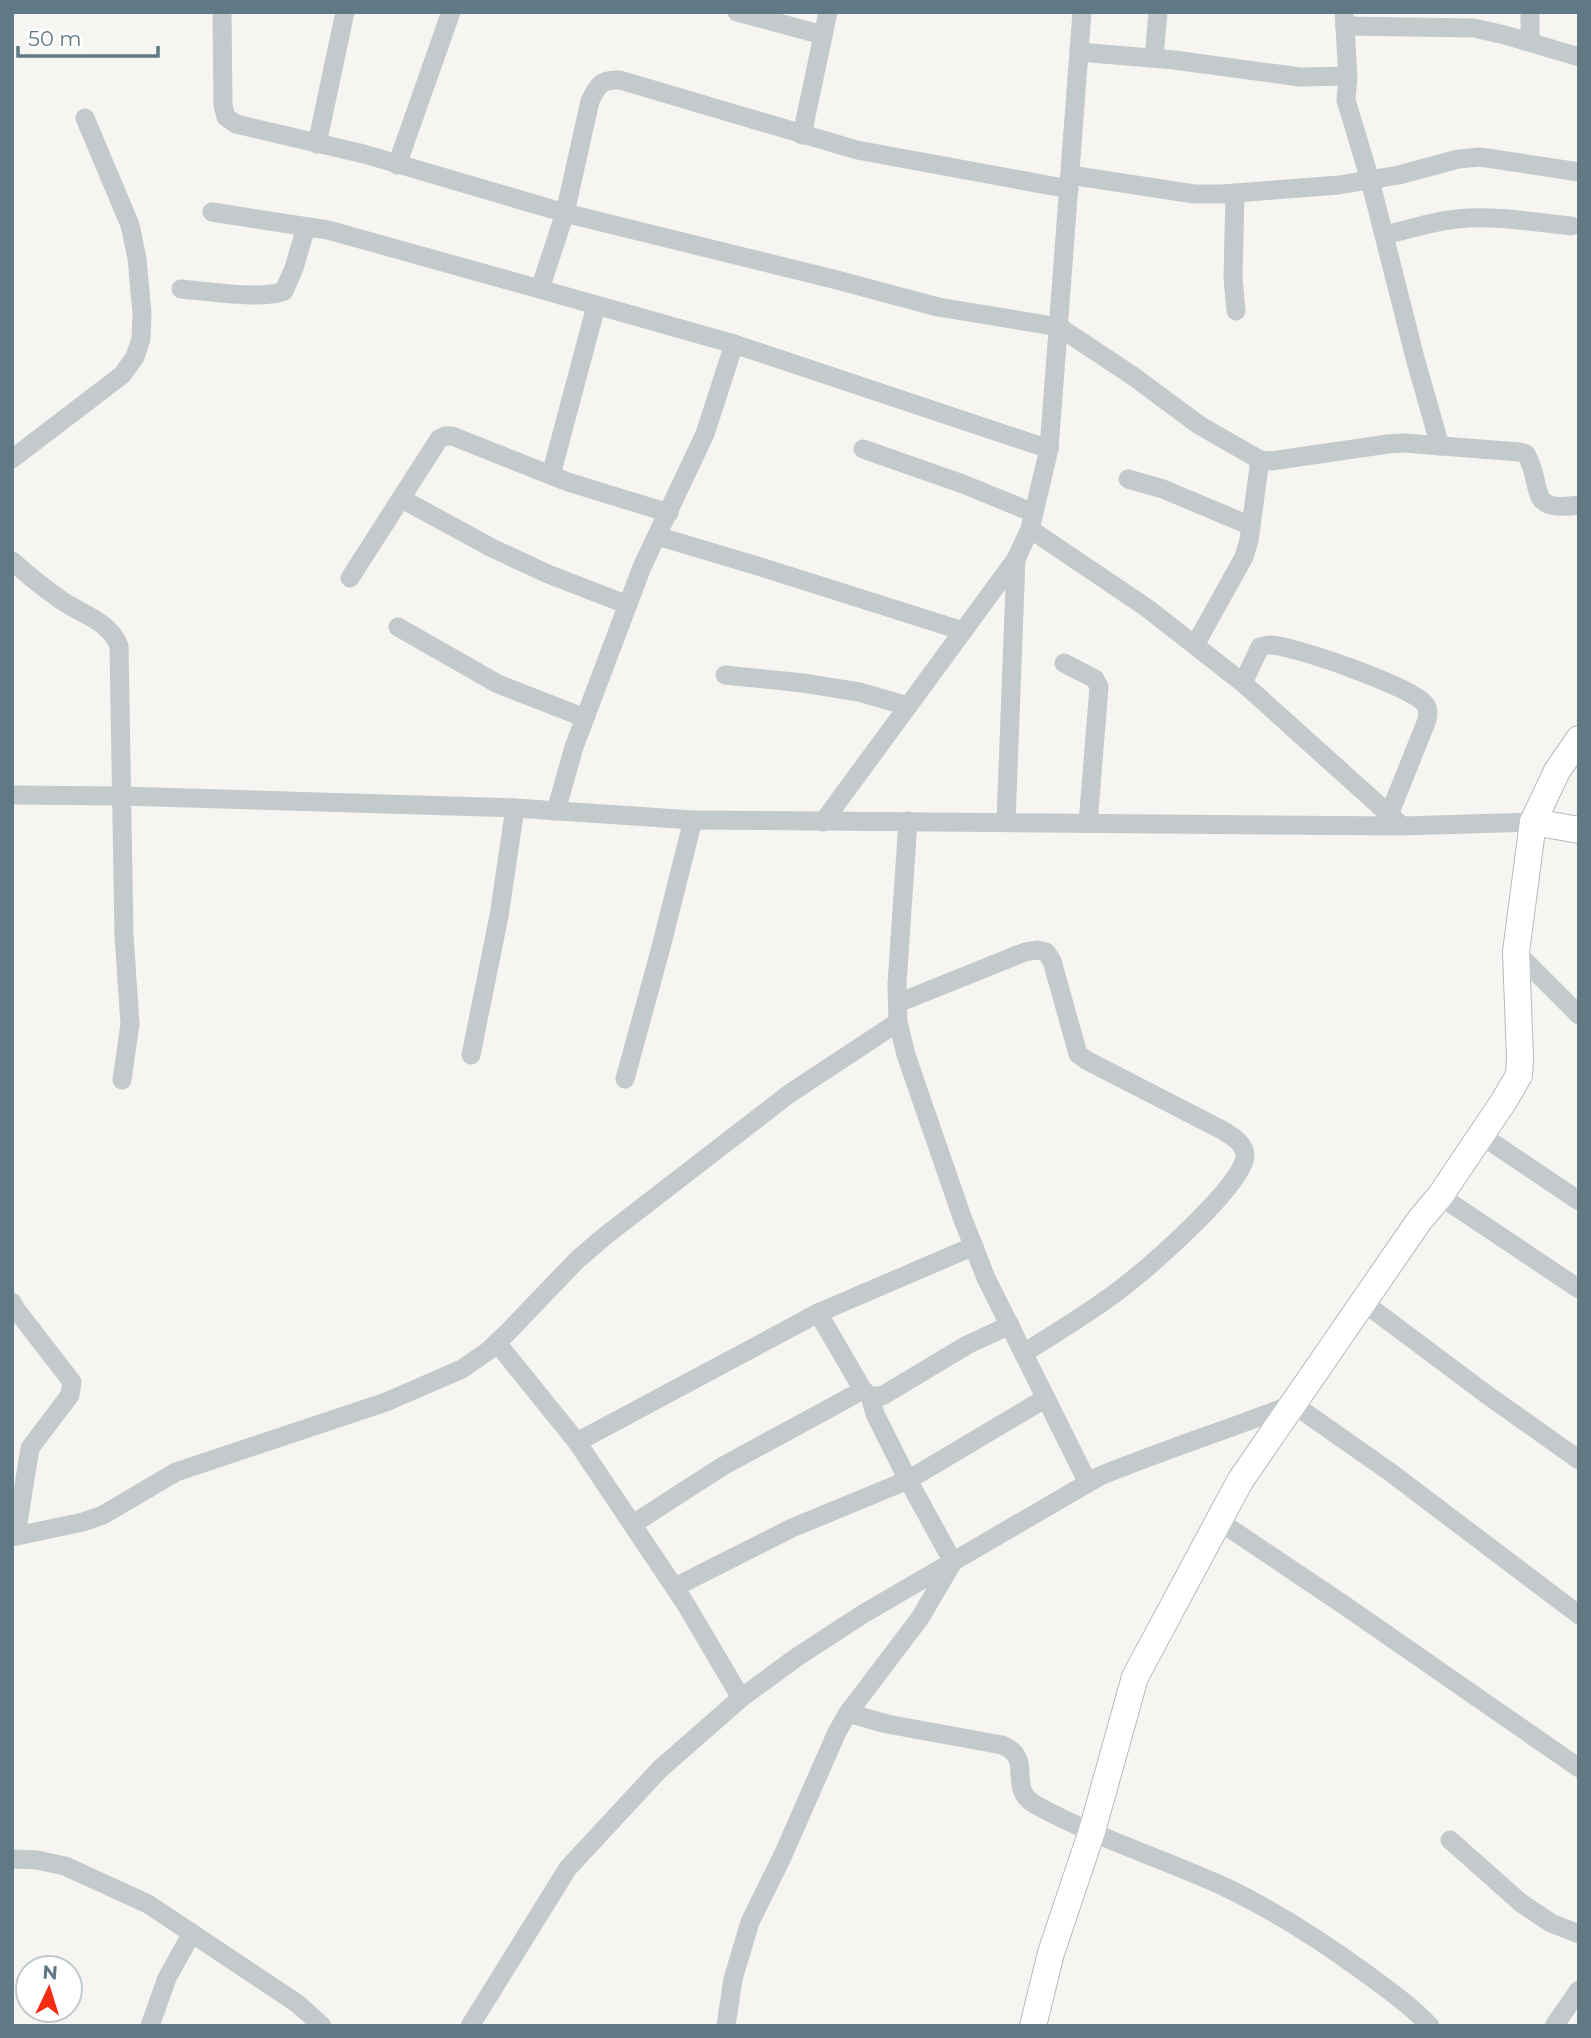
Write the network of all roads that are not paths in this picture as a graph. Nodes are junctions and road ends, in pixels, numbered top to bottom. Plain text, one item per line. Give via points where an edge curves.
1 (222, 12) edge
2 (345, 12) edge
3 (451, 12) edge
4 (737, 12) edge
5 (828, 12) edge
6 (1082, 12) edge
7 (1158, 12) edge
8 (1530, 12) edge
9 (1345, 19) edge
10 (1410, 20) edge
11 (823, 35) junction
12 (1530, 42) junction
13 (1079, 52) junction
14 (1579, 57) edge
15 (1154, 58) junction
16 (1348, 76) junction
17 (86, 118) dead end
18 (802, 135) junction
19 (317, 144) junction
20 (397, 164) junction
21 (1579, 172) edge
22 (1370, 180) junction
23 (1070, 182) junction
24 (1235, 193) junction
25 (212, 212) dead end
26 (565, 213) junction
27 (306, 226) junction
28 (1571, 226) dead end
29 (1384, 235) junction
30 (181, 289) dead end
31 (540, 289) junction
32 (596, 306) junction
33 (1236, 311) dead end
34 (1059, 327) junction
35 (734, 344) junction
36 (1440, 446) junction
37 (863, 449) dead end
38 (1049, 449) junction
39 (12, 459) edge
40 (1261, 460) junction
41 (551, 475) junction
42 (1128, 479) dead end
43 (402, 499) junction
44 (1579, 505) edge
45 (669, 513) junction
46 (1032, 521) junction
47 (1251, 526) junction
48 (657, 536) junction
49 (1016, 559) junction
50 (12, 561) edge
51 (349, 579) dead end
52 (628, 605) junction
53 (398, 627) dead end
54 (964, 631) junction
55 (1195, 645) junction
56 (1064, 663) dead end
57 (725, 675) dead end
58 (1243, 684) junction
59 (908, 706) junction
60 (585, 718) junction
61 (1579, 739) edge
62 (12, 795) edge
63 (121, 796) junction
64 (515, 808) junction
65 (556, 811) junction
66 (693, 820) junction
67 (1396, 820) junction
68 (908, 821) junction
69 (823, 822) junction
70 (1006, 822) junction
71 (1533, 822) junction
72 (1088, 823) junction
73 (1579, 830) edge
74 (1516, 952) junction
75 (898, 1013) junction
76 (1579, 1015) edge
77 (471, 1055) dead end
78 (625, 1079) dead end
79 (122, 1080) dead end
80 (1481, 1135) junction
81 (1440, 1196) junction
82 (1579, 1201) edge
83 (974, 1246) junction
84 (1579, 1289) edge
85 (12, 1301) edge
86 (1363, 1302) junction
87 (818, 1313) junction
88 (1010, 1325) junction
89 (497, 1343) junction
90 (1024, 1353) junction
91 (866, 1393) junction
92 (1046, 1398) junction
93 (1293, 1404) junction
94 (577, 1442) junction
95 (1579, 1460) edge
96 (908, 1480) junction
97 (1088, 1483) junction
98 (1219, 1521) junction
99 (633, 1524) junction
100 (14, 1536) edge
101 (953, 1562) junction
102 (675, 1587) junction
103 (1579, 1615) edge
104 (741, 1698) junction
105 (848, 1713) junction
106 (1579, 1768) edge
107 (1092, 1831) junction
108 (1450, 1840) dead end
109 (12, 1860) edge
110 (192, 1933) junction
111 (1579, 1934) edge
112 (1579, 1990) edge
113 (723, 2023) edge
114 (150, 2026) edge
115 (322, 2026) edge
116 (470, 2026) edge
117 (1033, 2026) edge
118 (1430, 2026) edge
119 (1554, 2026) edge

1 - 19 street via 226,117 236,124
2 - 19 street
3 - 20 street
4 - 11 street
5 - 11 street
6 - 13 street
7 - 15 street
8 - 12 street
9 - 10 street
9 - 16 street
10 - 12 street via 1474,28
11 - 18 street
12 - 14 street
13 - 15 street
13 - 23 street
15 - 16 street via 1300,77
16 - 22 street via 1346,100
17 - 39 street via 130,225 137,258 141,340 122,375
18 - 23 street via 857,150
18 - 26 street via 608,79 590,101
19 - 20 street
20 - 26 street
21 - 22 street via 1480,157
22 - 24 street
22 - 29 street
23 - 24 street via 1194,194
23 - 34 street
24 - 33 street
25 - 27 street
26 - 31 street
26 - 34 street via 938,307
27 - 30 street via 284,291 257,294
27 - 31 street
28 - 29 street via 1471,218
29 - 36 street
31 - 32 street
32 - 35 street
32 - 41 street
34 - 38 street
34 - 40 street via 1199,425
35 - 38 street
35 - 45 street via 705,434
36 - 40 street via 1388,444
36 - 44 street via 1526,454 1545,504
37 - 46 street via 963,485
38 - 46 street
40 - 47 street
41 - 43 street via 445,436
41 - 45 street
42 - 47 street
43 - 51 street
43 - 52 street via 492,548
45 - 48 street
46 - 49 street
46 - 55 street
47 - 55 street via 1244,557
48 - 52 street
48 - 54 street
49 - 54 street
49 - 70 street
50 - 63 street via 115,636
52 - 60 street
53 - 60 street via 498,684
54 - 59 street
55 - 58 street
56 - 72 street via 1095,679 1099,687
57 - 59 street via 848,690
58 - 67 street
58 - 67 street via 1260,646 1269,644 1349,667 1425,703 1427,720
59 - 69 street
60 - 65 street
61 - 71 street
62 - 63 street
63 - 64 street
63 - 79 street via 130,1024
64 - 65 street
64 - 77 street
65 - 66 street
66 - 69 street
66 - 78 street
67 - 71 street
67 - 72 street
68 - 69 street
68 - 70 street
68 - 75 street
70 - 72 street
71 - 73 street
71 - 74 street
74 - 76 street
74 - 80 street via 1519,1075
75 - 83 street via 906,1055
75 - 89 street via 605,1236
75 - 90 street via 1025,952 1046,952 1079,1054 1224,1131 1241,1144 1245,1154 1242,1167 1224,1193 1166,1251 1125,1286
80 - 81 street
80 - 82 street
81 - 84 street
81 - 86 street
83 - 87 street
83 - 88 street
85 - 100 street via 72,1382 70,1395 30,1448
86 - 93 street
86 - 95 street
87 - 91 street
87 - 94 street
88 - 90 street
88 - 91 street via 882,1396
89 - 94 street
89 - 100 street via 462,1369 386,1402 176,1472 103,1515
90 - 92 street
91 - 96 street
91 - 99 street via 723,1466
92 - 96 street
92 - 97 street
93 - 97 street
93 - 98 street via 1240,1481
93 - 103 street
94 - 99 street
96 - 101 street
96 - 102 street via 792,1528
97 - 101 street
98 - 106 street
98 - 107 street via 1135,1677
99 - 102 street
101 - 104 street via 863,1614
101 - 105 street via 919,1618
102 - 104 street
104 - 116 street via 660,1769 568,1868
105 - 107 street via 1013,1749 1024,1796
105 - 113 street via 750,1922
107 - 117 street via 1051,1953
107 - 118 street via 1228,1889 1287,1920 1412,2007
108 - 111 street via 1521,1903
109 - 110 street via 65,1866 148,1904
110 - 114 street via 167,1978
110 - 115 street via 298,2004
112 - 119 street

